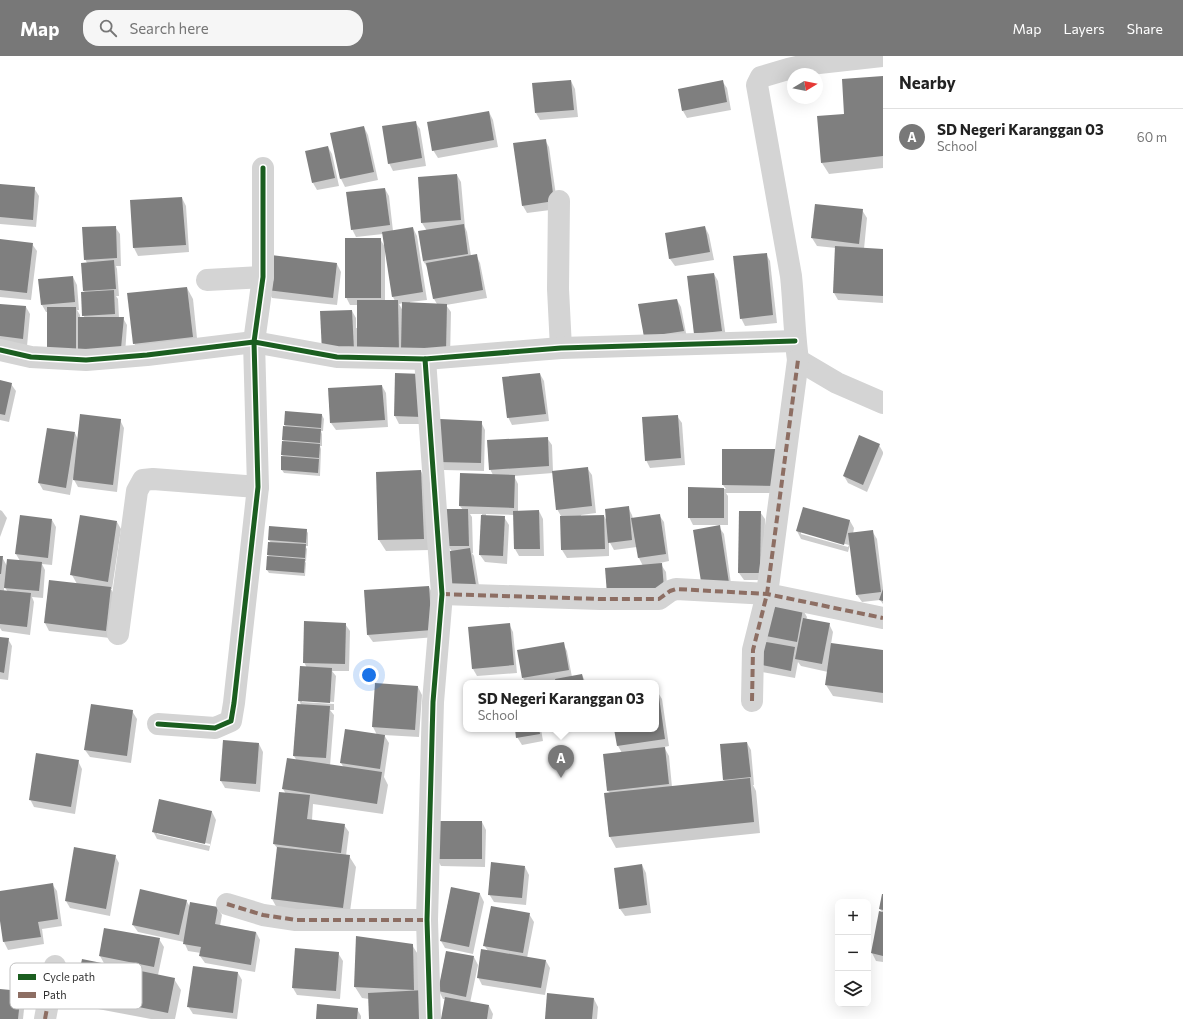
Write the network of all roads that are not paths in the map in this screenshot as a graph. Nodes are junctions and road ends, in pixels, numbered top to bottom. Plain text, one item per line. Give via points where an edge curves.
1 (883, 56) edge
2 (264, 168) dead end
3 (559, 201) dead end
4 (263, 277) junction
5 (207, 280) dead end
6 (254, 342) junction
7 (561, 348) junction
8 (0, 350) edge
9 (797, 350) junction
10 (424, 358) junction
11 (883, 403) edge
12 (258, 487) junction
13 (442, 594) junction
14 (767, 594) junction
15 (883, 618) edge
16 (118, 634) dead end
17 (752, 701) dead end
18 (158, 724) dead end
19 (227, 904) dead end
20 (426, 920) junction
21 (47, 1009) edge
22 (45, 1019) edge
23 (430, 1019) edge

1 - 9 street via 810,64 765,75 758,82 791,276
2 - 4 street
3 - 7 street via 558,289
4 - 5 street
4 - 6 street
6 - 8 street via 86,360 31,357
6 - 10 street via 337,358
6 - 12 street
7 - 9 street
7 - 10 street
9 - 11 street via 837,383
9 - 14 street
10 - 13 street
12 - 16 street via 143,480 136,491
12 - 18 street via 231,721 215,728
13 - 14 street via 607,599 659,599 676,589
13 - 20 street via 433,702
14 - 15 street
14 - 17 street via 753,650
19 - 20 street via 263,915 296,920
20 - 23 street
21 - 22 street

